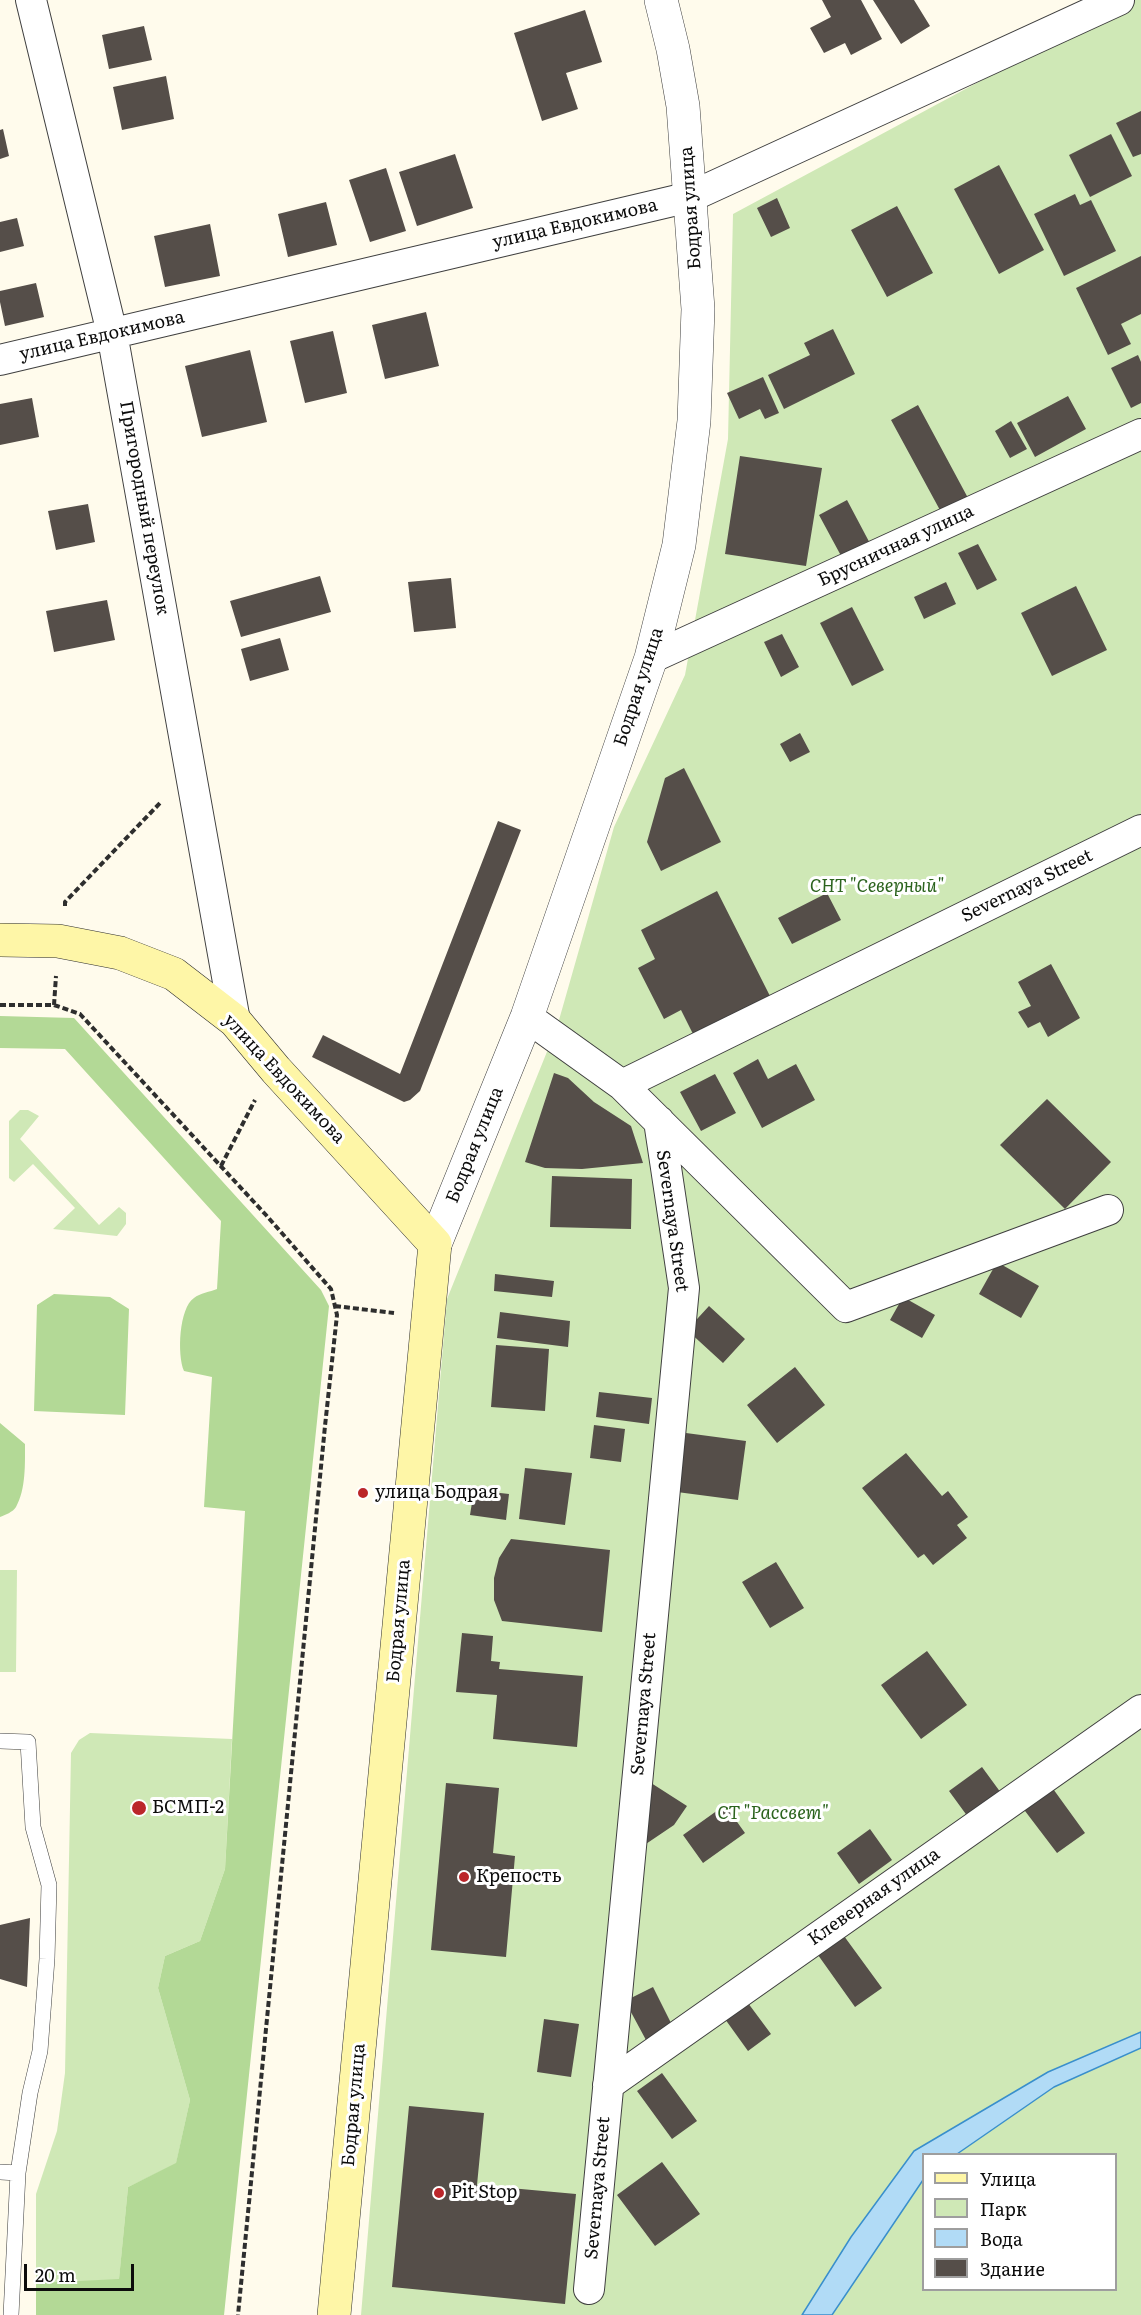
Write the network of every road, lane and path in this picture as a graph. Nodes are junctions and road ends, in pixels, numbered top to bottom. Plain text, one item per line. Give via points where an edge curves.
1 (31, 0) edge
2 (661, 0) edge
3 (1119, 0) edge
4 (690, 197) junction
5 (112, 333) junction
6 (0, 360) edge
7 (1141, 434) edge
8 (651, 658) junction
9 (190, 771) junction
10 (1141, 830) edge
11 (0, 940) edge
12 (57, 941) junction
13 (0, 1005) edge
14 (54, 1005) junction
15 (527, 1017) junction
16 (235, 1021) junction
17 (276, 1070) junction
18 (622, 1085) junction
19 (659, 1121) junction
20 (221, 1166) junction
21 (1107, 1210) dead end
22 (435, 1244) junction
23 (335, 1306) junction
24 (429, 1317) junction
25 (1141, 1710) edge
26 (0, 1741) edge
27 (608, 2085) junction
28 (0, 2172) edge
29 (18, 2173) junction
30 (589, 2289) dead end
31 (11, 2315) edge
32 (238, 2315) edge
33 (334, 2315) edge

1 - 5 street, Пригородный переулок
2 - 4 street, Бодрая улица via 683,106
3 - 4 street, улица Евдокимова
4 - 5 street, улица Евдокимова
4 - 8 street, Бодрая улица via 698,309 694,421 679,545
5 - 6 street, улица Евдокимова
5 - 9 street, Пригородный переулок
7 - 8 street, Брусничная улица
8 - 15 street, Бодрая улица
9 - 12 path via 65,903
9 - 16 street, Пригородный переулок
10 - 18 street, Severnaya Street
11 - 12 main road, улица Евдокимова
12 - 14 path
12 - 16 main road, улица Евдокимова via 120,953 174,974
13 - 14 path
14 - 20 path via 80,1014
15 - 18 street, Severnaya Street
15 - 22 street, Бодрая улица
16 - 17 main road, улица Евдокимова
17 - 20 path via 250,1106
17 - 22 main road, улица Евдокимова
18 - 19 street, Severnaya Street
19 - 21 street, Severnaya Street via 846,1306
19 - 27 street, Severnaya Street via 684,1287
20 - 23 path via 331,1289
22 - 24 main road, Бодрая улица
23 - 24 path
23 - 32 path via 338,1315
24 - 33 main road, Бодрая улица
25 - 27 street, Клеверная улица
26 - 29 lane via 28,1742 33,1827 50,1885 40,2051
27 - 30 street, Severnaya Street
28 - 29 lane
29 - 31 lane

